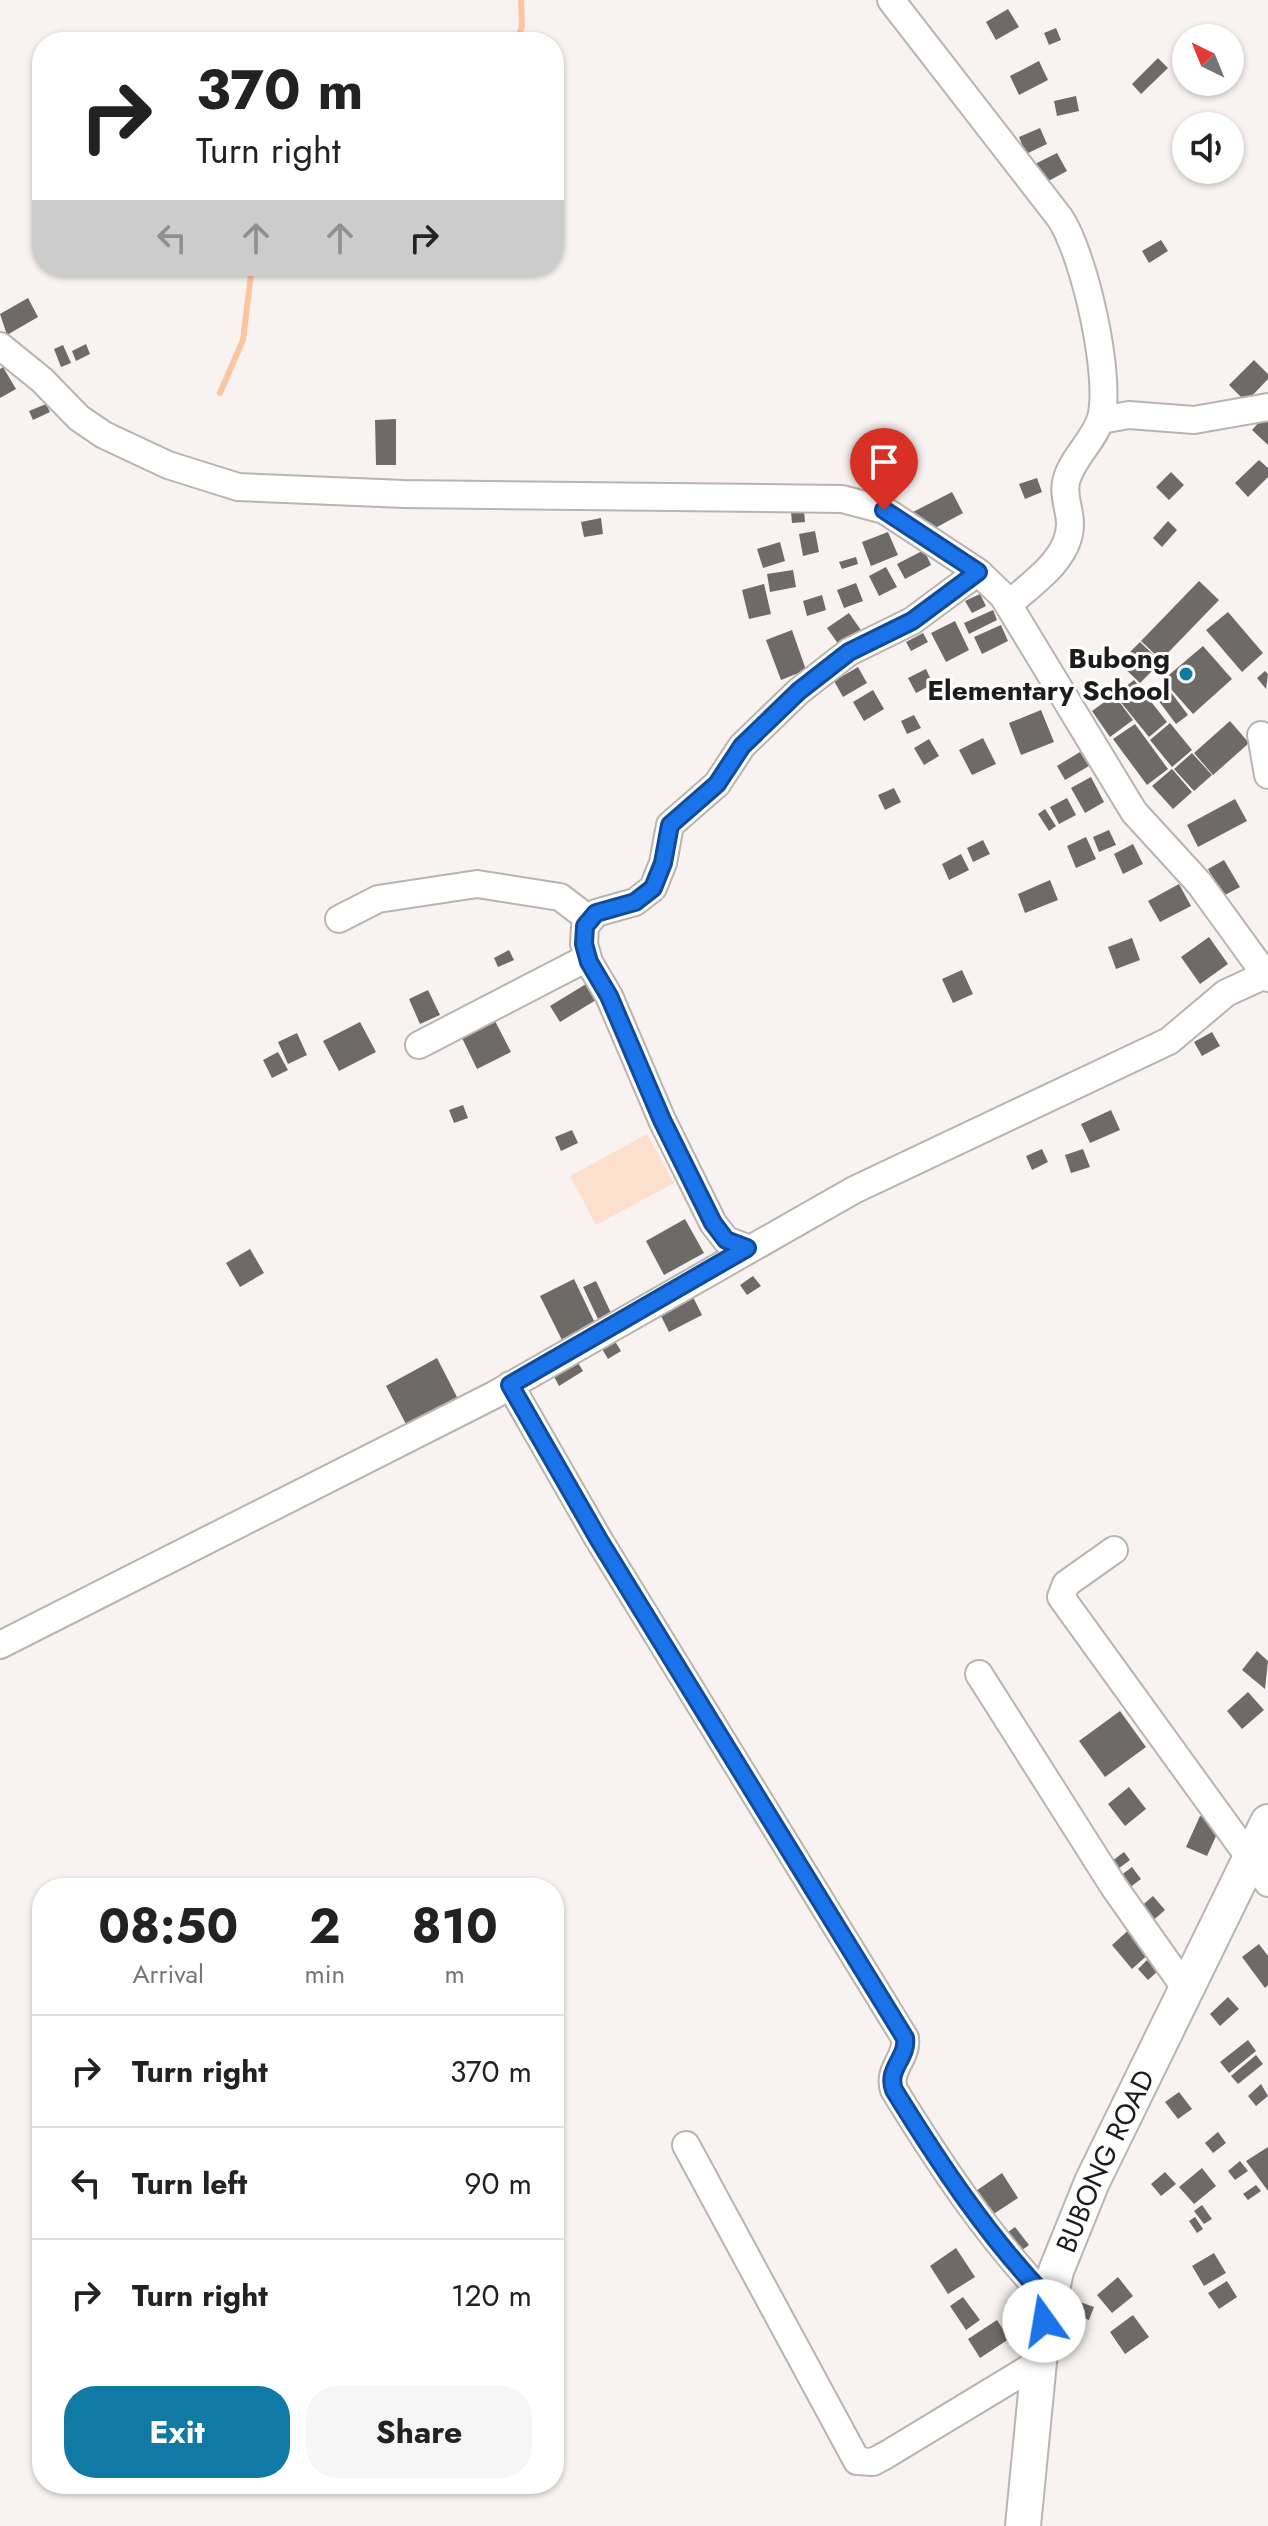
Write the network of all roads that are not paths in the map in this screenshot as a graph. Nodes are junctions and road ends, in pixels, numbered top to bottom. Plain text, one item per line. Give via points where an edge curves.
1 (891, 0) edge
2 (0, 346) edge
3 (1268, 407) edge
4 (1101, 420) junction
5 (978, 572) junction
6 (1009, 604) junction
7 (1261, 735) dead end
8 (1268, 775) edge
9 (339, 919) dead end
10 (589, 919) junction
11 (587, 958) junction
12 (1266, 976) edge
13 (419, 1045) dead end
14 (747, 1248) junction
15 (510, 1385) junction
16 (1114, 1550) dead end
17 (0, 1645) edge
18 (979, 1674) dead end
19 (1268, 1822) edge
20 (1259, 1871) edge
21 (1186, 1989) junction
22 (686, 2145) dead end
23 (1048, 2299) junction
24 (1038, 2363) junction
25 (1023, 2526) edge

1 - 4 street via 1068,231 1091,306
2 - 5 street via 104,435 225,484 404,494 853,500 884,510
3 - 4 street via 1194,420 1129,415
4 - 6 street via 1067,480 1070,521 1064,550
5 - 6 street
5 - 10 street via 912,621 849,652 799,691 742,746 717,784 670,825 653,888 635,902
6 - 12 street via 1134,812 1199,883
7 - 8 street
9 - 10 street via 378,899 477,884 560,897
10 - 11 street via 583,935
11 - 13 street
11 - 14 street via 713,1223 726,1240
12 - 14 street via 1226,993 1169,1041 882,1176
14 - 15 street
15 - 17 street
15 - 23 street via 599,1540 905,2038 891,2077 894,2090 975,2210
16 - 20 street via 1066,1584 1061,1597
18 - 21 street via 1114,1887
19 - 20 main road, BUBONG ROAD
20 - 21 main road, BUBONG ROAD
21 - 23 main road, BUBONG ROAD via 1076,2218
22 - 24 street via 857,2461 873,2462 886,2455
23 - 24 main road, BUBONG ROAD
24 - 25 main road, BUBONG ROAD

